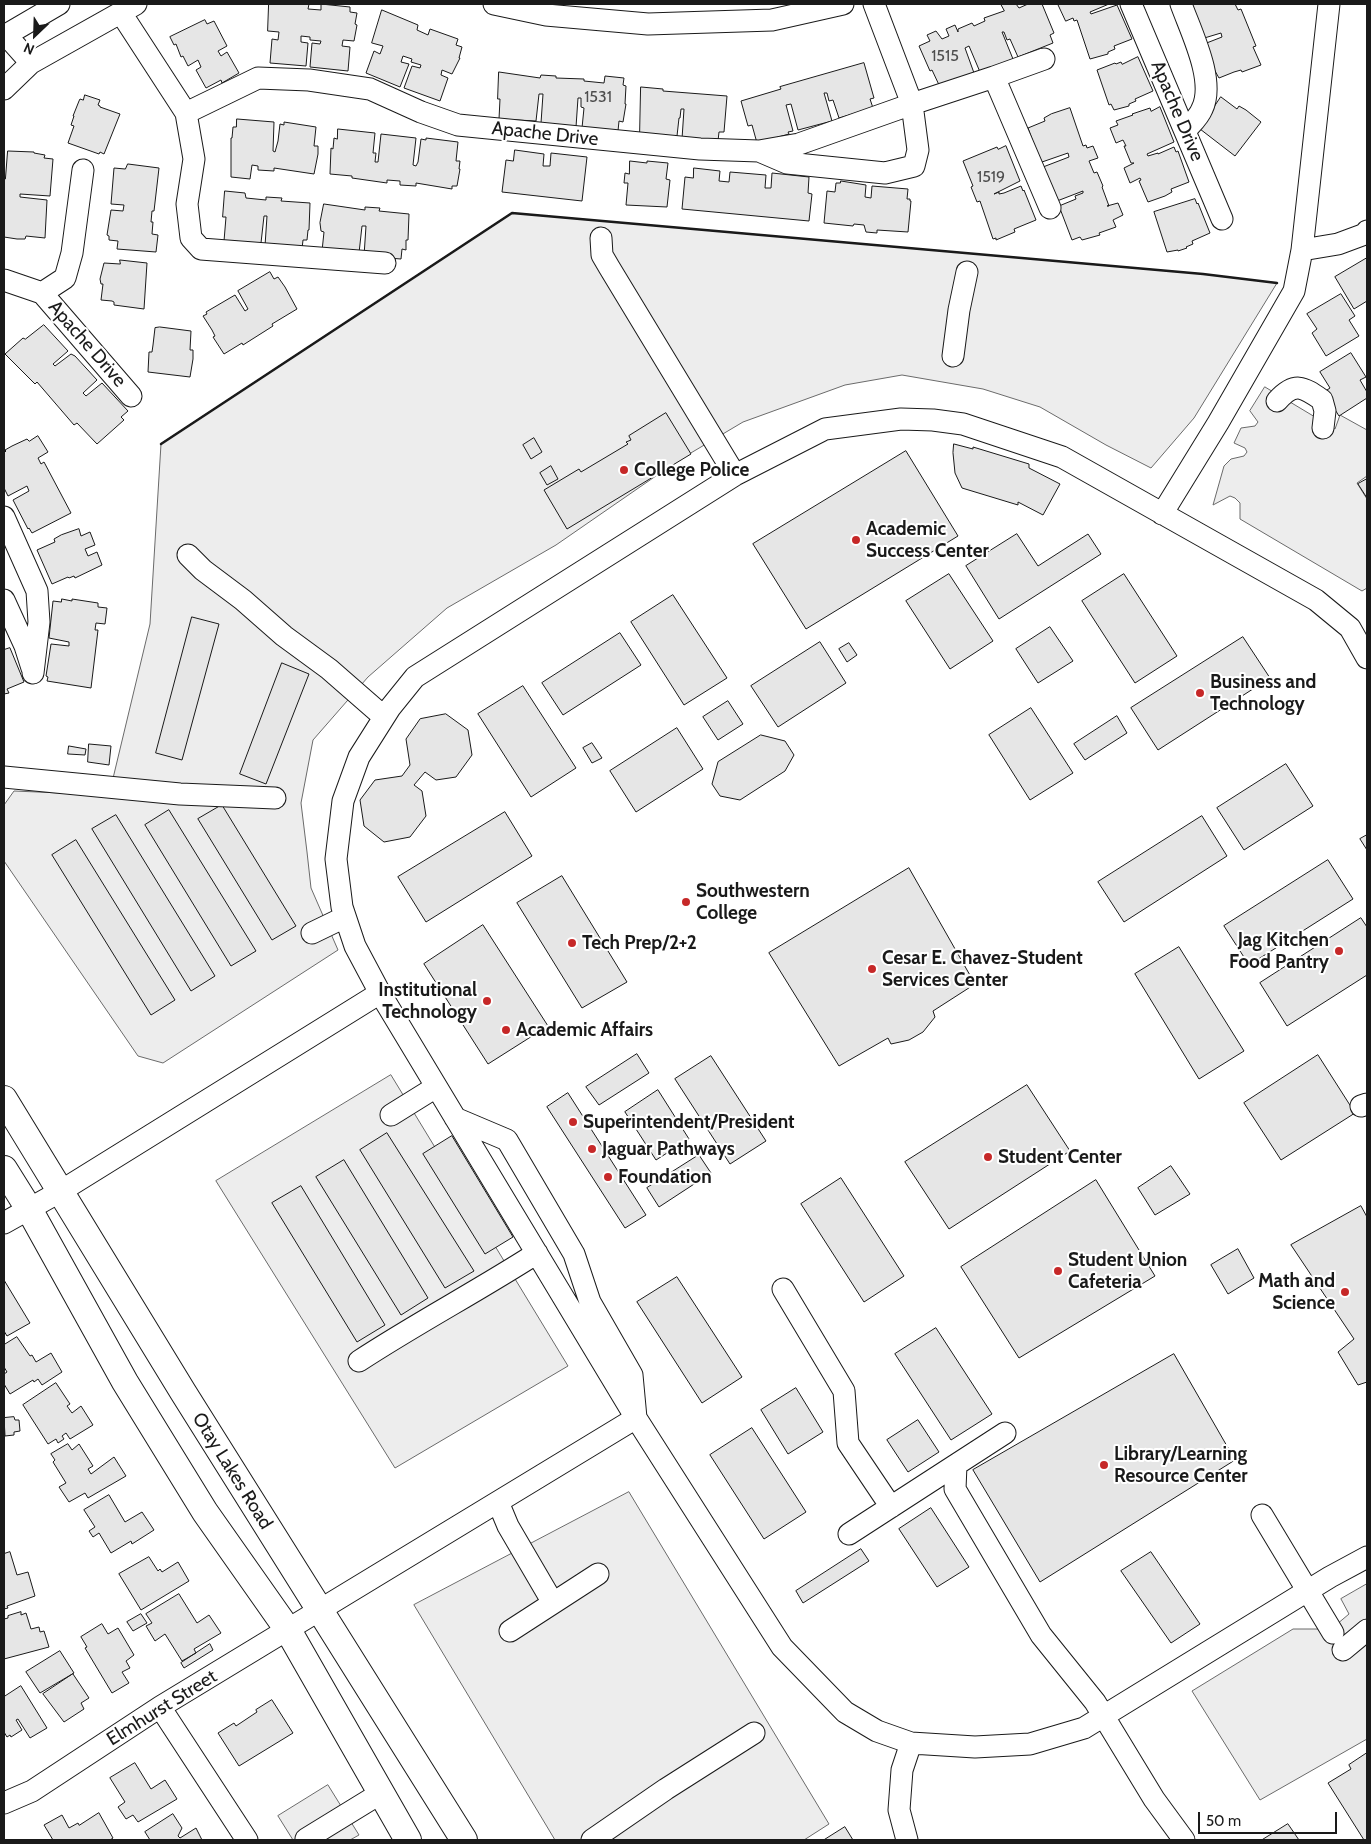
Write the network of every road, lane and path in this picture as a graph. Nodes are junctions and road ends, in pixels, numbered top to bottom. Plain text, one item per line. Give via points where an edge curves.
1 (59, 4) edge
2 (494, 4) edge
3 (843, 4) edge
4 (874, 4) edge
5 (1131, 4) edge
6 (1181, 4) edge
7 (1329, 4) edge
8 (128, 8) edge
9 (5, 34) edge
10 (1044, 59) dead end
11 (31, 63) junction
12 (994, 77) junction
13 (4, 89) edge
14 (912, 104) junction
15 (186, 113) junction
16 (1185, 131) junction
17 (759, 151) junction
18 (84, 170) dead end
19 (1050, 208) dead end
20 (1222, 219) dead end
21 (1367, 231) edge
22 (601, 238) dead end
23 (1302, 250) junction
24 (386, 263) dead end
25 (967, 272) dead end
26 (4, 280) edge
27 (42, 293) junction
28 (953, 356) dead end
29 (131, 396) dead end
30 (1277, 401) dead end
31 (1322, 428) dead end
32 (735, 475) junction
33 (1162, 514) junction
34 (4, 517) edge
35 (188, 555) dead end
36 (4, 600) edge
37 (1367, 658) edge
38 (384, 717) junction
39 (4, 777) edge
40 (275, 798) dead end
41 (345, 917) junction
42 (312, 933) dead end
43 (380, 993) junction
44 (436, 1087) junction
45 (4, 1100) edge
46 (390, 1115) dead end
47 (455, 1118) junction
48 (4, 1169) edge
49 (61, 1191) junction
50 (29, 1209) junction
51 (4, 1223) edge
52 (537, 1253) junction
53 (783, 1289) dead end
54 (359, 1361) dead end
55 (636, 1418) junction
56 (1005, 1434) dead end
57 (956, 1465) junction
58 (498, 1502) junction
59 (891, 1507) junction
60 (1262, 1515) dead end
61 (849, 1534) dead end
62 (1367, 1558) edge
63 (598, 1574) dead end
64 (1307, 1591) junction
65 (554, 1603) junction
66 (320, 1611) junction
67 (288, 1630) junction
68 (1367, 1630) edge
69 (510, 1631) dead end
70 (160, 1707) junction
71 (1103, 1717) junction
72 (754, 1733) dead end
73 (911, 1742) junction
74 (381, 1793) junction
75 (4, 1802) edge
76 (306, 1839) dead end
77 (247, 1840) edge
78 (408, 1840) edge
79 (464, 1840) edge
80 (592, 1840) edge
81 (907, 1840) edge
82 (1184, 1840) edge

1 - 9 street
2 - 3 street via 546,15 648,24 772,20
4 - 14 street
5 - 16 street, Apache Drive
6 - 16 street via 1206,73 1207,92 1202,110
7 - 23 street
8 - 11 street
8 - 15 street
9 - 11 street
10 - 12 street, Apache Drive
11 - 13 street
12 - 14 street, Apache Drive
12 - 19 street
14 - 17 street, Apache Drive via 799,144
14 - 17 street via 918,150 914,166 885,173 787,163
15 - 17 street, Apache Drive via 258,78 309,80 370,89 458,125
15 - 24 street via 194,159 187,204 191,238 201,249
16 - 20 street, Apache Drive
18 - 27 street, Apache Drive via 72,253 65,278
21 - 23 street via 1338,244
22 - 32 street via 602,255
23 - 33 street via 1294,292
25 - 28 street
26 - 27 street, Apache Drive
27 - 29 street, Apache Drive
30 - 31 street via 1294,387 1306,389 1322,400 1325,412
32 - 33 street via 825,429 901,419 933,420 963,424 1062,457
32 - 38 street via 415,677
33 - 37 street via 1316,600 1350,628
34 - 36 street via 37,592 39,622 33,672
35 - 38 street
38 - 41 street via 359,757 343,801 336,859
39 - 40 street via 180,794
41 - 42 street
41 - 43 street via 355,946
43 - 44 street
43 - 49 street
44 - 46 street
44 - 47 street
45 - 49 main road, Otay Lakes Road
47 - 52 street
47 - 55 street via 507,1140 574,1254 590,1302 632,1375
48 - 50 main road
49 - 50 street
49 - 66 main road, Otay Lakes Road
50 - 51 street
50 - 67 main road via 125,1382 205,1512
52 - 54 street
52 - 55 street
53 - 59 street via 844,1391 848,1443
55 - 58 street, Elmhurst Street
55 - 73 street via 782,1647 846,1712 877,1731
56 - 57 street
57 - 59 street
57 - 71 street via 955,1489 1041,1635 1095,1702
58 - 65 street via 508,1526
58 - 66 street, Elmhurst Street
59 - 61 street
60 - 64 street
62 - 64 street
63 - 65 street
64 - 68 street via 1338,1641
64 - 71 street
65 - 69 street
66 - 67 street, Elmhurst Street
66 - 79 main road, Otay Lakes Road
67 - 70 street, Elmhurst Street
67 - 74 main road
70 - 75 street, Elmhurst Street via 32,1791
70 - 77 street
71 - 73 street via 1084,1728 1030,1744 975,1747
71 - 82 street via 1154,1799
72 - 80 street via 666,1788
73 - 81 street via 902,1770 899,1810
74 - 76 street
74 - 78 main road

